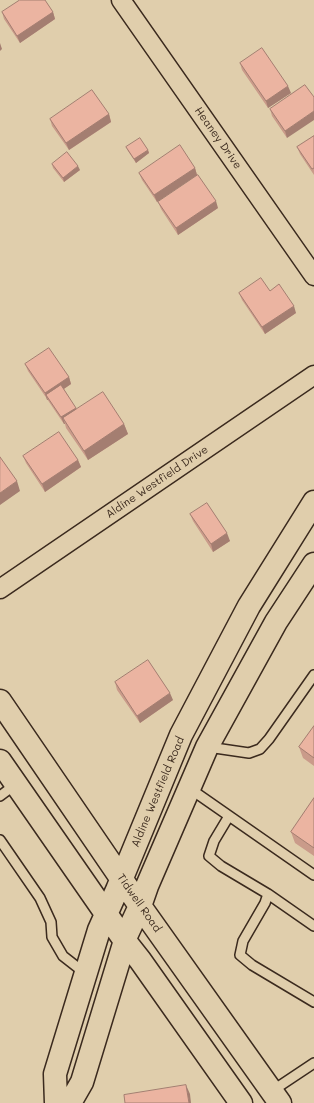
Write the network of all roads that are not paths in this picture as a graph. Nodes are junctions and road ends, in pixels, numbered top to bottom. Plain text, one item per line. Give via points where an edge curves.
1 (121, 0) edge
2 (314, 276) edge
3 (314, 375) edge
4 (314, 502) edge
5 (314, 564) edge
6 (0, 589) edge
7 (249, 606) junction
8 (276, 622) junction
9 (314, 675) edge
10 (0, 701) edge
11 (207, 747) junction
12 (0, 761) edge
13 (189, 788) junction
14 (8, 790) edge
15 (229, 816) junction
16 (0, 840) edge
17 (314, 875) edge
18 (122, 879) junction
19 (268, 894) junction
20 (140, 906) junction
21 (106, 914) junction
22 (314, 926) edge
23 (125, 941) junction
24 (86, 975) junction
25 (314, 1002) edge
26 (314, 1063) edge
27 (276, 1097) edge
28 (56, 1103) edge
29 (70, 1103) edge
30 (241, 1103) edge

1 - 2 street, Heaney Drive
3 - 6 street, Aldine Westfield Drive
4 - 7 main road, Aldine Westfield Road
5 - 8 main road
7 - 8 main road
7 - 18 main road, Aldine Westfield Road via 182,735
8 - 11 main road
9 - 11 lane via 260,749 249,753
10 - 18 main road, Tidwell Road
11 - 13 main road
12 - 14 main road
13 - 15 lane
13 - 20 main road
14 - 21 main road
15 - 17 lane
15 - 19 lane via 214,841 209,856
16 - 24 lane via 40,898 51,922 52,937 63,956
18 - 20 main road, Tidwell Road
18 - 21 main road, Aldine Westfield Road
19 - 22 lane
19 - 25 lane via 243,941 240,954 252,965
20 - 23 main road
20 - 27 main road, Tidwell Road
21 - 23 main road
21 - 24 main road, Aldine Westfield Road
23 - 29 main road via 82,1082
23 - 30 main road
24 - 28 main road, Aldine Westfield Road via 55,1074
26 - 27 lane

